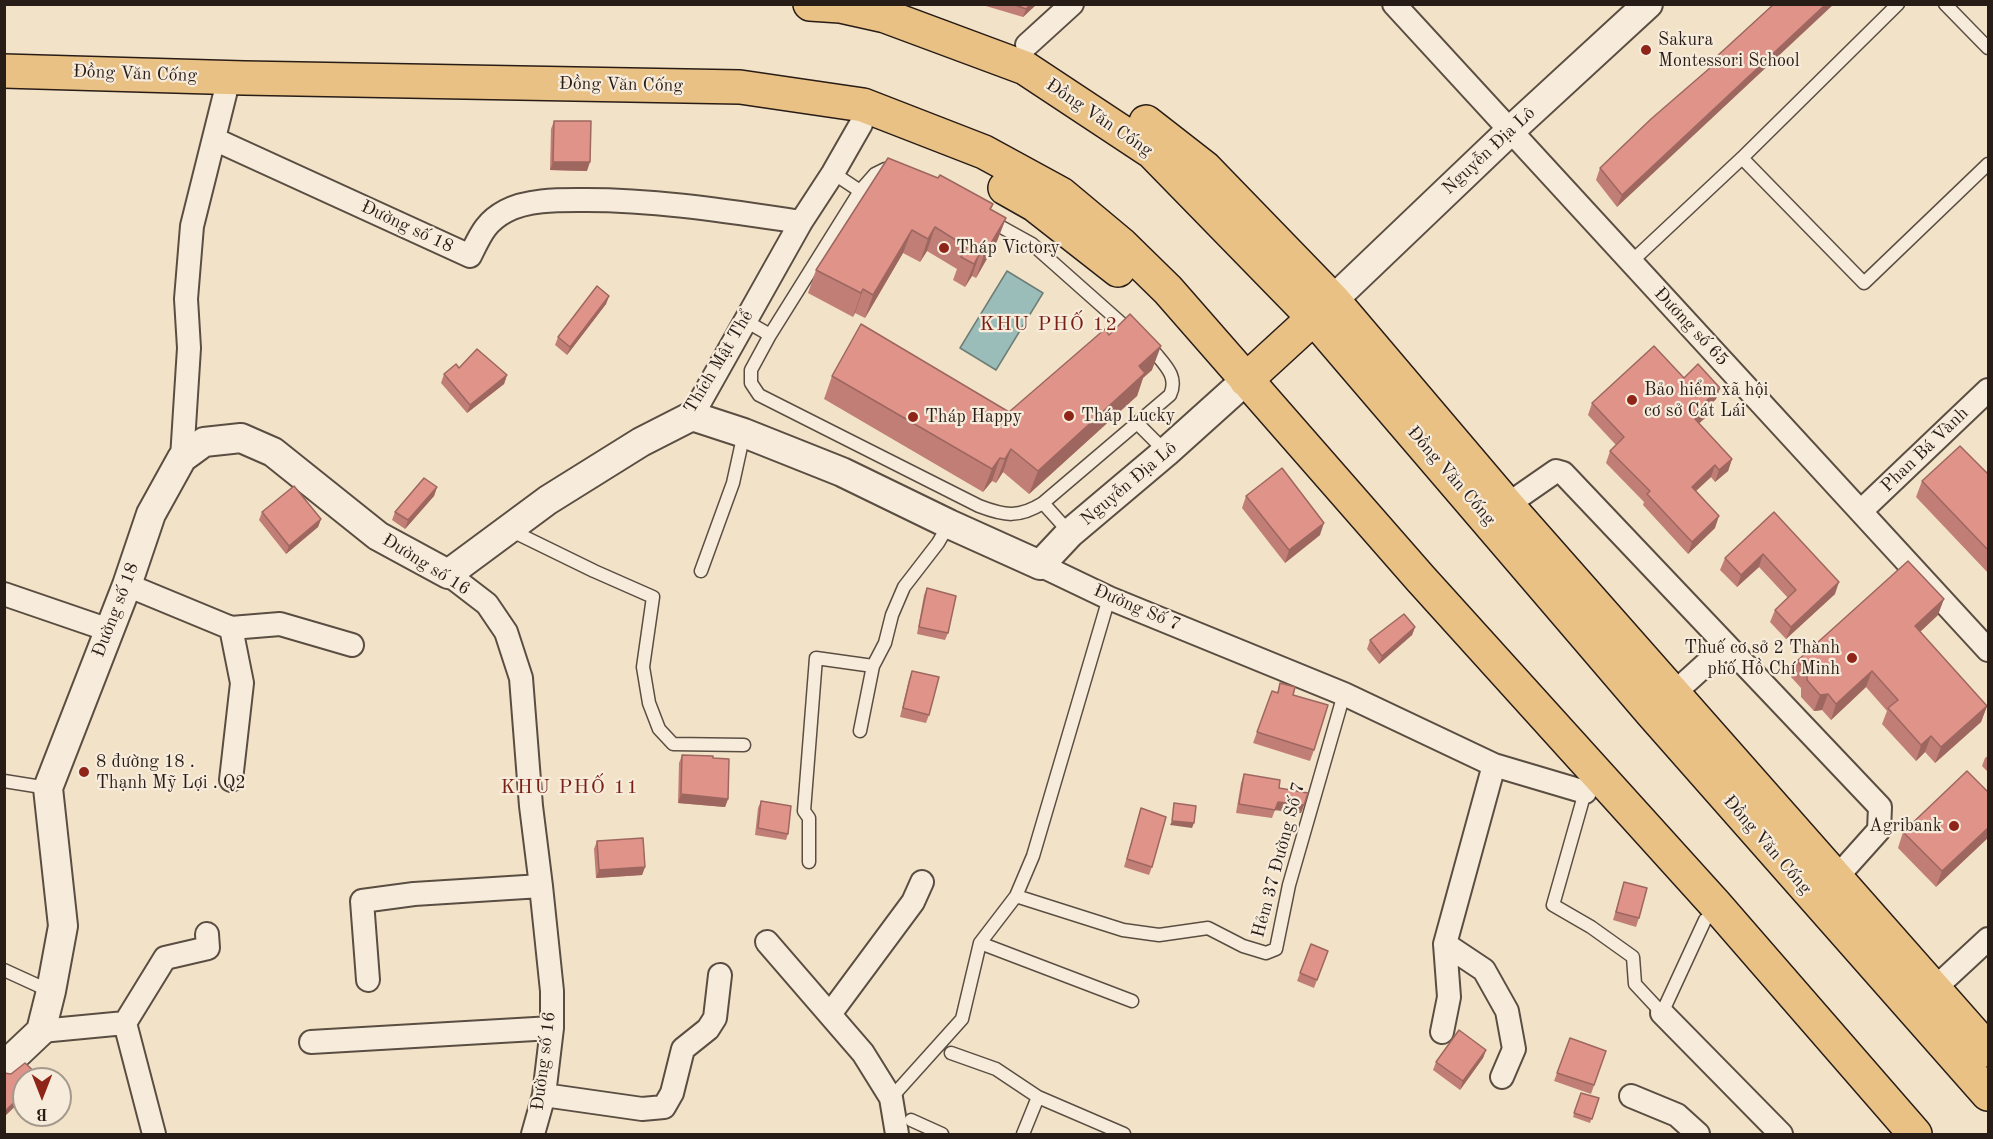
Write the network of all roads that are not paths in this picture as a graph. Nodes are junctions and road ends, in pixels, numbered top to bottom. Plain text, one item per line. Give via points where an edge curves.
1 (810, 4) edge
2 (907, 4) edge
3 (1072, 4) edge
4 (1394, 4) edge
5 (1648, 4) edge
6 (1898, 4) edge
7 (1945, 4) edge
8 (1027, 45) junction
9 (1989, 48) edge
10 (4, 70) edge
11 (4, 84) edge
12 (226, 90) junction
13 (861, 124) junction
14 (1510, 131) junction
15 (214, 139) junction
16 (1742, 158) junction
17 (1989, 164) edge
18 (833, 173) junction
19 (860, 191) junction
20 (801, 222) junction
21 (1631, 262) junction
22 (1323, 308) junction
23 (744, 320) junction
24 (770, 335) junction
25 (1246, 380) junction
26 (1989, 390) edge
27 (692, 416) junction
28 (1137, 423) junction
29 (744, 433) junction
30 (1166, 452) junction
31 (182, 458) junction
32 (1043, 503) junction
33 (1861, 511) junction
34 (1498, 512) junction
35 (949, 524) junction
36 (510, 530) junction
37 (1070, 533) junction
38 (1040, 565) junction
39 (701, 571) dead end
40 (448, 574) junction
41 (127, 585) junction
42 (4, 594) edge
43 (1109, 598) junction
44 (231, 628) junction
45 (110, 630) junction
46 (352, 645) dead end
47 (1726, 646) junction
48 (1989, 650) edge
49 (873, 666) junction
50 (1344, 694) junction
51 (1662, 703) junction
52 (860, 731) dead end
53 (744, 745) dead end
54 (1494, 765) junction
55 (231, 780) dead end
56 (4, 781) edge
57 (1594, 785) junction
58 (48, 788) junction
59 (809, 862) dead end
60 (922, 882) dead end
61 (541, 886) junction
62 (1825, 888) junction
63 (1016, 896) junction
64 (1705, 920) junction
65 (207, 934) dead end
66 (1989, 939) edge
67 (767, 942) dead end
68 (980, 943) junction
69 (1445, 944) junction
70 (4, 970) edge
71 (720, 975) dead end
72 (368, 980) dead end
73 (1934, 989) junction
74 (51, 991) junction
75 (1132, 1000) dead end
76 (1662, 1013) junction
77 (830, 1014) junction
78 (125, 1023) junction
79 (552, 1028) junction
80 (41, 1031) junction
81 (1442, 1032) dead end
82 (311, 1042) dead end
83 (1989, 1050) edge
84 (951, 1053) dead end
85 (4, 1066) edge
86 (1502, 1077) dead end
87 (1989, 1094) edge
88 (544, 1095) junction
89 (1631, 1096) dead end
90 (1038, 1097) junction
91 (891, 1098) junction
92 (904, 1127) edge
93 (154, 1134) edge
94 (533, 1134) edge
95 (942, 1134) edge
96 (1023, 1134) edge
97 (1124, 1134) edge
98 (1698, 1134) edge
99 (1776, 1134) edge
100 (1891, 1134) edge
101 (1915, 1134) edge

1 - 22 main road, Đồng Văn Cống via 885,16 1025,68 1152,152
2 - 8 main road, Đồng Văn Cống
3 - 8 street
4 - 14 street, Đương số 65
5 - 14 street, Nguyễn Địa Lô
6 - 16 lane
7 - 9 lane
8 - 22 main road, Đồng Văn Cống via 1115,100 1205,168
10 - 25 main road, Đồng Văn Cống via 741,87 862,105 984,152 1060,194 1122,245 1168,290
11 - 12 main road, Đồng Văn Cống
12 - 13 main road, Đồng Văn Cống via 704,100 797,110
12 - 15 street, Đường số 18
13 - 18 street, Thích Mật Thể
13 - 25 main road, Đồng Văn Cống via 949,157 1035,205 1137,285 1211,358
14 - 21 street, Đương số 65
14 - 22 street, Nguyễn Địa Lô
15 - 20 street, Đường số 18 via 470,256 484,227 507,210 544,201 612,200
15 - 31 street, Đường số 18 via 192,226
16 - 17 lane via 1864,283
16 - 21 lane
18 - 19 lane
18 - 20 street, Thích Mật Thể
19 - 24 lane
19 - 28 lane via 875,174 885,169 900,171 1032,244 1156,354 1170,371 1170,395
20 - 23 street, Thích Mật Thể
21 - 33 street, Đương số 65
22 - 25 main road
22 - 34 main road, Đồng Văn Cống
23 - 24 lane
23 - 27 street, Thích Mật Thể
24 - 32 lane via 752,370 751,383 759,395 979,506 1010,514 1029,512
25 - 30 street, Nguyễn Địa Lô
25 - 57 main road, Đồng Văn Cống
26 - 33 street, Phan Bá Vành
27 - 29 street, Đường Số 7
27 - 36 street, Thích Mật Thể via 641,442 548,500
28 - 30 lane
28 - 32 lane
29 - 35 street, Đường Số 7 via 842,472
29 - 39 lane via 733,483
30 - 37 street, Nguyễn Địa Lô
31 - 40 street, Đường số 16 via 204,442 241,438 273,452 378,536
31 - 41 street, Đường số 18 via 151,514
32 - 37 lane
33 - 48 street, Đương số 65
34 - 47 street via 1556,471 1563,473
34 - 51 main road, Đồng Văn Cống
35 - 38 street, Đường Số 7
35 - 49 lane via 904,587
36 - 40 street, Thích Mật Thể
36 - 53 lane via 653,597 643,667 659,729 673,744
37 - 38 street, Nguyễn Địa Lô
38 - 43 street, Đường Số 7
40 - 61 street, Đường số 16 via 487,604 506,632 521,678
41 - 44 street
41 - 45 street, Đường số 18
42 - 45 street
43 - 50 street, Đường Số 7
43 - 63 lane via 1033,856
44 - 46 street via 280,624
44 - 55 street via 242,683
45 - 58 street, Đường số 18
47 - 51 street
47 - 62 street via 1880,807 1879,830
49 - 52 lane
49 - 59 lane via 816,658 804,811 809,818
50 - 54 street, Đường Số 7
50 - 63 lane, Hẻm 37 Đường Số 7 via 1289,885 1276,949 1266,953 1208,928 1159,935 1123,930
51 - 62 main road, Đồng Văn Cống
54 - 57 street, Đường Số 7
54 - 69 street
56 - 58 lane
57 - 64 main road, Đồng Văn Cống
57 - 76 lane via 1553,905 1633,957 1635,984
57 - 101 main road, Đồng Văn Cống via 1715,904
58 - 74 street, Đường số 18 via 63,926
60 - 77 street via 913,902
61 - 72 street via 362,901
61 - 79 street, Đường số 16
62 - 73 main road, Đồng Văn Cống
62 - 87 main road, Đồng Văn Cống
63 - 68 lane
64 - 76 lane
64 - 100 main road, Đồng Văn Cống
65 - 78 street via 208,948 165,958
66 - 73 street
67 - 77 street
68 - 75 lane
68 - 91 lane via 962,1019
69 - 81 street via 1449,997
69 - 86 street via 1484,970 1507,1011 1514,1049
70 - 74 lane
71 - 88 street via 715,1018 708,1029 683,1049 672,1093 664,1107 642,1109
73 - 83 main road, Đồng Văn Cống
74 - 80 street, Đường số 18
76 - 99 street
77 - 91 street via 863,1053
78 - 80 street
78 - 93 street
79 - 82 street
79 - 88 street, Đường số 16
80 - 85 street
84 - 90 lane via 996,1069
88 - 94 street, Đường số 16
89 - 98 street via 1677,1115
90 - 96 lane
90 - 97 lane
91 - 92 street
92 - 95 lane

